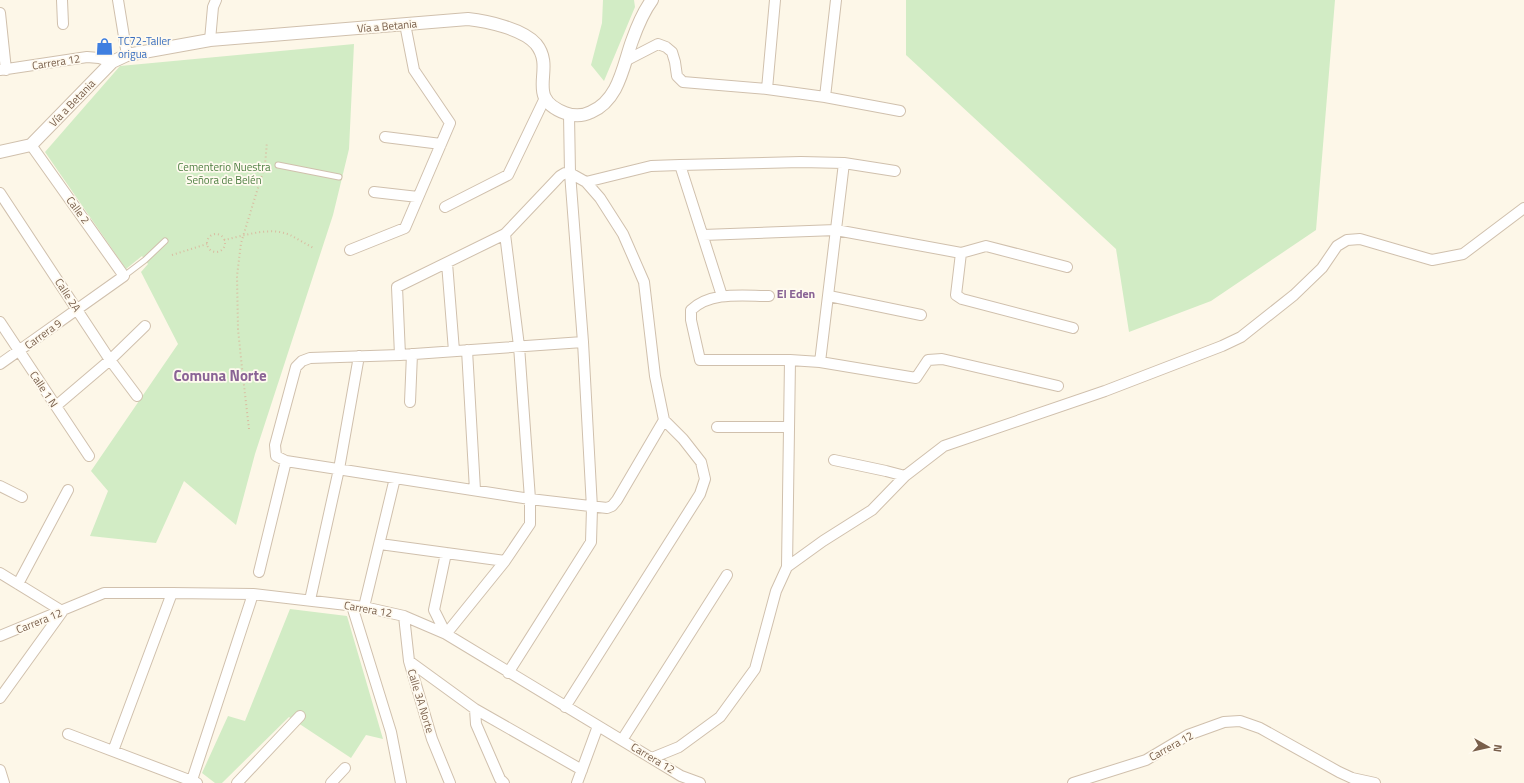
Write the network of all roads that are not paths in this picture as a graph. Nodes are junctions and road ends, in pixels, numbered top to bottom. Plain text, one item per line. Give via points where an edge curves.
1 (62, 0) edge
2 (118, 0) edge
3 (216, 0) edge
4 (652, 0) edge
5 (775, 0) edge
6 (836, 0) edge
7 (0, 13) edge
8 (63, 24) dead end
9 (405, 24) junction
10 (210, 40) junction
11 (127, 55) junction
12 (625, 61) junction
13 (112, 62) junction
14 (3, 70) edge
15 (767, 89) junction
16 (825, 97) junction
17 (544, 100) junction
18 (900, 111) dead end
19 (569, 115) junction
20 (385, 137) dead end
21 (441, 144) junction
22 (31, 145) junction
23 (0, 152) edge
24 (844, 163) junction
25 (680, 164) junction
26 (278, 165) dead end
27 (895, 171) dead end
28 (570, 173) junction
29 (339, 178) dead end
30 (586, 182) junction
31 (374, 192) dead end
32 (0, 193) edge
33 (418, 197) junction
34 (445, 207) dead end
35 (1524, 208) edge
36 (836, 230) junction
37 (505, 234) junction
38 (703, 235) junction
39 (165, 241) dead end
40 (350, 250) dead end
41 (961, 253) junction
42 (447, 263) junction
43 (1067, 267) dead end
44 (124, 276) junction
45 (722, 296) junction
46 (769, 296) dead end
47 (828, 296) junction
48 (77, 310) junction
49 (921, 315) dead end
50 (0, 322) edge
51 (145, 326) dead end
52 (1073, 328) dead end
53 (583, 342) junction
54 (519, 346) junction
55 (467, 350) junction
56 (19, 351) junction
57 (454, 351) junction
58 (412, 354) junction
59 (400, 355) junction
60 (359, 356) junction
61 (110, 360) junction
62 (790, 360) junction
63 (820, 362) junction
64 (0, 364) edge
65 (1058, 386) dead end
66 (137, 396) dead end
67 (410, 402) dead end
68 (56, 406) junction
69 (664, 420) junction
70 (717, 427) dead end
71 (788, 427) junction
72 (89, 456) dead end
73 (834, 460) dead end
74 (286, 461) junction
75 (339, 469) junction
76 (905, 476) junction
77 (395, 478) junction
78 (0, 486) edge
79 (68, 490) dead end
80 (475, 490) junction
81 (22, 497) dead end
82 (530, 499) junction
83 (592, 508) junction
84 (380, 544) junction
85 (446, 553) junction
86 (505, 561) junction
87 (787, 567) junction
88 (0, 572) edge
89 (259, 572) dead end
90 (727, 575) dead end
91 (18, 584) junction
92 (172, 592) junction
93 (253, 594) junction
94 (310, 600) junction
95 (352, 606) junction
96 (364, 607) junction
97 (62, 611) junction
98 (404, 616) junction
99 (446, 634) junction
100 (0, 636) edge
101 (409, 661) junction
102 (508, 672) junction
103 (0, 698) edge
104 (565, 707) junction
105 (475, 709) junction
106 (300, 716) dead end
107 (598, 726) junction
108 (68, 734) dead end
109 (622, 740) junction
110 (113, 751) junction
111 (652, 758) junction
112 (345, 768) dead end
113 (582, 770) junction
114 (680, 779) edge
115 (1349, 780) edge
116 (193, 782) edge
117 (237, 783) edge
118 (331, 783) edge
119 (401, 783) edge
120 (450, 783) edge
121 (504, 783) edge
122 (577, 783) edge
123 (700, 783) edge
124 (1073, 783) edge
125 (1374, 783) edge

1 - 8 street
2 - 11 street
3 - 10 street
4 - 12 street via 640,22
5 - 15 street
6 - 16 street
7 - 14 street
9 - 10 street, Vía a Betania
9 - 17 street, Vía a Betania via 468,19 503,26 527,37 536,44 542,56
9 - 21 street via 414,70 450,123
10 - 11 street, Vía a Betania
11 - 13 street, Vía a Betania
12 - 15 street via 658,44 672,52 677,76 683,82
12 - 19 street via 620,81 610,98 597,110 587,114
13 - 14 street, Carrera 12 via 87,58
13 - 22 street, Vía a Betania
15 - 16 street
16 - 18 street
17 - 19 street via 554,109
17 - 34 street via 508,175
19 - 28 street
20 - 21 street
21 - 33 street
22 - 23 street
22 - 44 street, Calle 2
24 - 25 street
24 - 27 street
24 - 36 street
25 - 30 street via 651,166
25 - 38 street
26 - 29 lane
28 - 30 street
28 - 37 street via 560,176
28 - 53 street
30 - 69 street via 600,198 623,234 644,282 655,376
31 - 33 street
32 - 48 street, Calle 2A
33 - 40 street via 405,228
35 - 76 street via 1463,254 1432,260 1360,239 1347,240 1337,246 1322,268 1294,295 1242,337 1105,391 944,446
36 - 38 street
36 - 41 street
36 - 47 street
37 - 42 street
37 - 54 street
38 - 45 street
39 - 44 lane
41 - 43 street via 986,246
41 - 52 street via 956,295 962,299
42 - 57 street
42 - 59 street via 397,287
44 - 48 street, Carrera 9
45 - 46 street
45 - 62 street via 699,303 691,310 700,360
47 - 49 street
47 - 63 street
48 - 56 street, Carrera 9
48 - 61 street, Calle 2A
50 - 56 street, Calle 1 N
51 - 61 street
53 - 54 street
53 - 83 street
54 - 55 street
54 - 82 street
55 - 57 street
55 - 80 street
56 - 64 street, Carrera 9
56 - 68 street, Calle 1 N
57 - 58 street
58 - 59 street
58 - 67 street
59 - 60 street
60 - 74 street via 310,358 296,367 275,445 276,456
60 - 75 street
61 - 66 street, Calle 2A
61 - 68 street
62 - 63 street
62 - 71 street
63 - 65 street via 916,378 928,360 942,359
68 - 72 street, Calle 1 N
69 - 83 street via 612,506
69 - 104 street via 701,462 705,479 700,494
70 - 71 street
71 - 87 street
73 - 76 street
74 - 75 street
74 - 89 street
75 - 77 street
75 - 94 street
76 - 87 street via 872,510
77 - 80 street
77 - 84 street
78 - 81 street
79 - 91 street
80 - 82 street
82 - 83 street
82 - 86 street via 530,524
83 - 102 street via 591,542
84 - 85 street
84 - 96 street
85 - 86 street
85 - 99 street via 434,610
86 - 99 street
87 - 111 street via 776,591 755,670 720,717 679,747
88 - 91 street
90 - 109 street
91 - 97 street
92 - 93 street, Carrera 12
92 - 97 street, Carrera 12 via 104,593
92 - 110 street
93 - 94 street, Carrera 12
93 - 116 street
94 - 95 street, Carrera 12
95 - 96 street, Carrera 12
95 - 119 street via 391,732
96 - 98 street, Carrera 12
97 - 100 street, Carrera 12
97 - 103 street
98 - 99 street, Carrera 12
98 - 101 street, Calle 3A Norte
99 - 102 street, Carrera 12
101 - 105 street
101 - 120 street, Calle 3A Norte via 432,739
102 - 104 street, Carrera 12
104 - 107 street, Carrera 12
105 - 113 street
105 - 121 street via 476,724
106 - 117 street
107 - 109 street, Carrera 12
107 - 113 street
108 - 110 street
109 - 111 street, Carrera 12
110 - 116 street
111 - 114 street, Carrera 12
112 - 118 street
113 - 122 street
114 - 123 street, Carrera 12
115 - 124 street, Carrera 12 via 1260,728 1240,721 1224,722 1188,735 1146,760
115 - 125 street, Carrera 12

